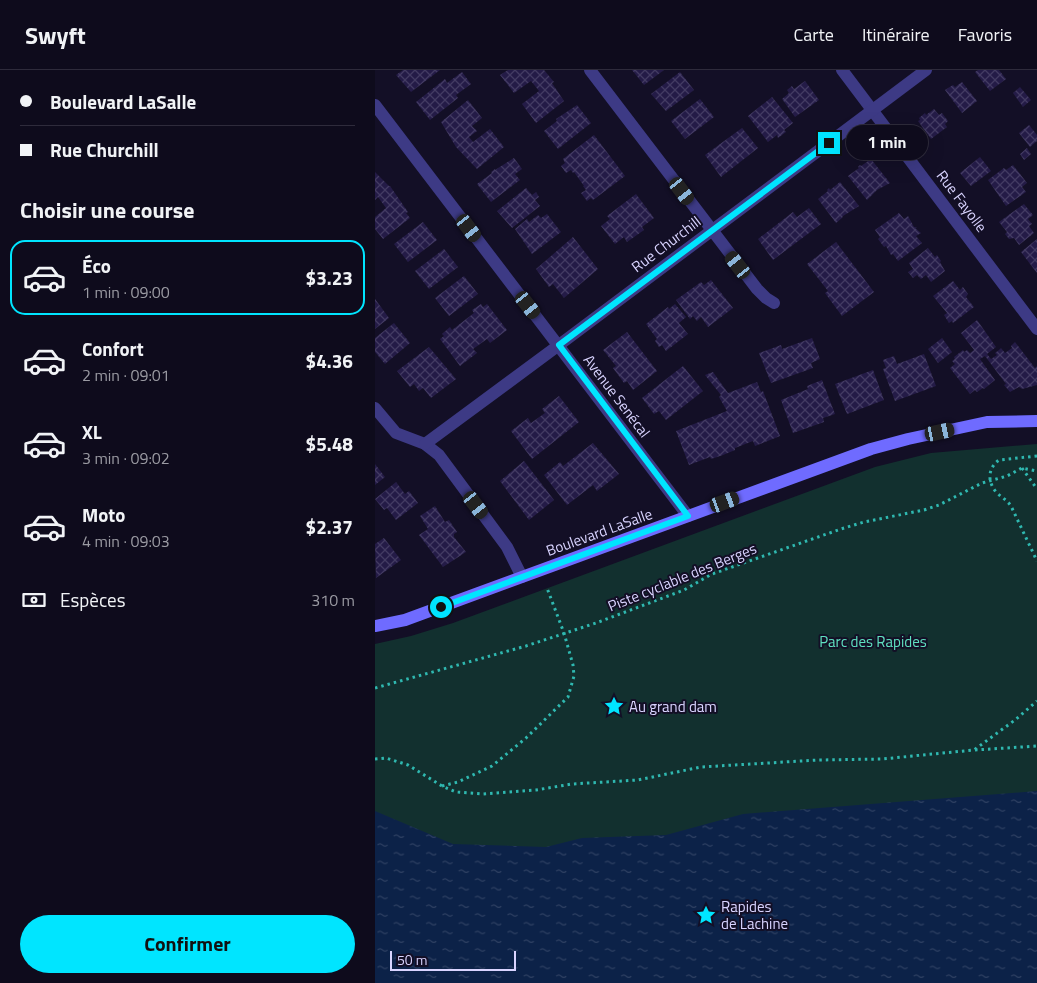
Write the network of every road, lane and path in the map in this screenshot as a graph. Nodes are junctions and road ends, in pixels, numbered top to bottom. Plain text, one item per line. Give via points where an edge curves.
1 (590, 70) edge
2 (842, 70) edge
3 (926, 70) edge
4 (375, 105) edge
5 (873, 110) junction
6 (712, 230) junction
7 (774, 303) dead end
8 (1037, 329) edge
9 (559, 345) junction
10 (375, 408) edge
11 (1037, 421) edge
12 (425, 444) junction
13 (1037, 456) edge
14 (1022, 468) junction
15 (1037, 470) edge
16 (990, 481) junction
17 (1037, 489) edge
18 (688, 516) junction
19 (1037, 561) edge
20 (522, 577) junction
21 (547, 588) dead end
22 (375, 626) edge
23 (565, 633) junction
24 (375, 688) edge
25 (1037, 701) edge
26 (1037, 746) edge
27 (974, 750) junction
28 (375, 758) edge
29 (442, 786) junction

1 - 6 street
2 - 5 street, Rue Fayolle
3 - 5 street, Rue Churchill
4 - 9 street, Avenue Senécal
5 - 6 street, Rue Churchill
5 - 8 street, Rue Fayolle
6 - 7 street via 757,289
6 - 9 street, Rue Churchill
9 - 12 street, Rue Churchill
9 - 18 street, Avenue Senécal
10 - 12 street via 396,433
11 - 18 main road, Boulevard LaSalle via 987,422 871,449
12 - 20 street via 445,463 507,546
13 - 16 path via 999,460 992,467
14 - 15 path
14 - 16 path, Piste cyclable des Berges
14 - 17 path
16 - 19 path via 1007,501
16 - 23 path, Piste cyclable des Berges via 924,510 849,527 712,574 684,590
18 - 20 main road, Boulevard LaSalle
20 - 22 main road, Boulevard LaSalle via 405,620
21 - 23 path
23 - 24 path, Piste cyclable des Berges
23 - 29 path via 574,676 568,697 492,766
25 - 27 path
26 - 27 path
27 - 29 path via 883,759 701,767 638,780 483,794 456,792
28 - 29 path via 408,765

